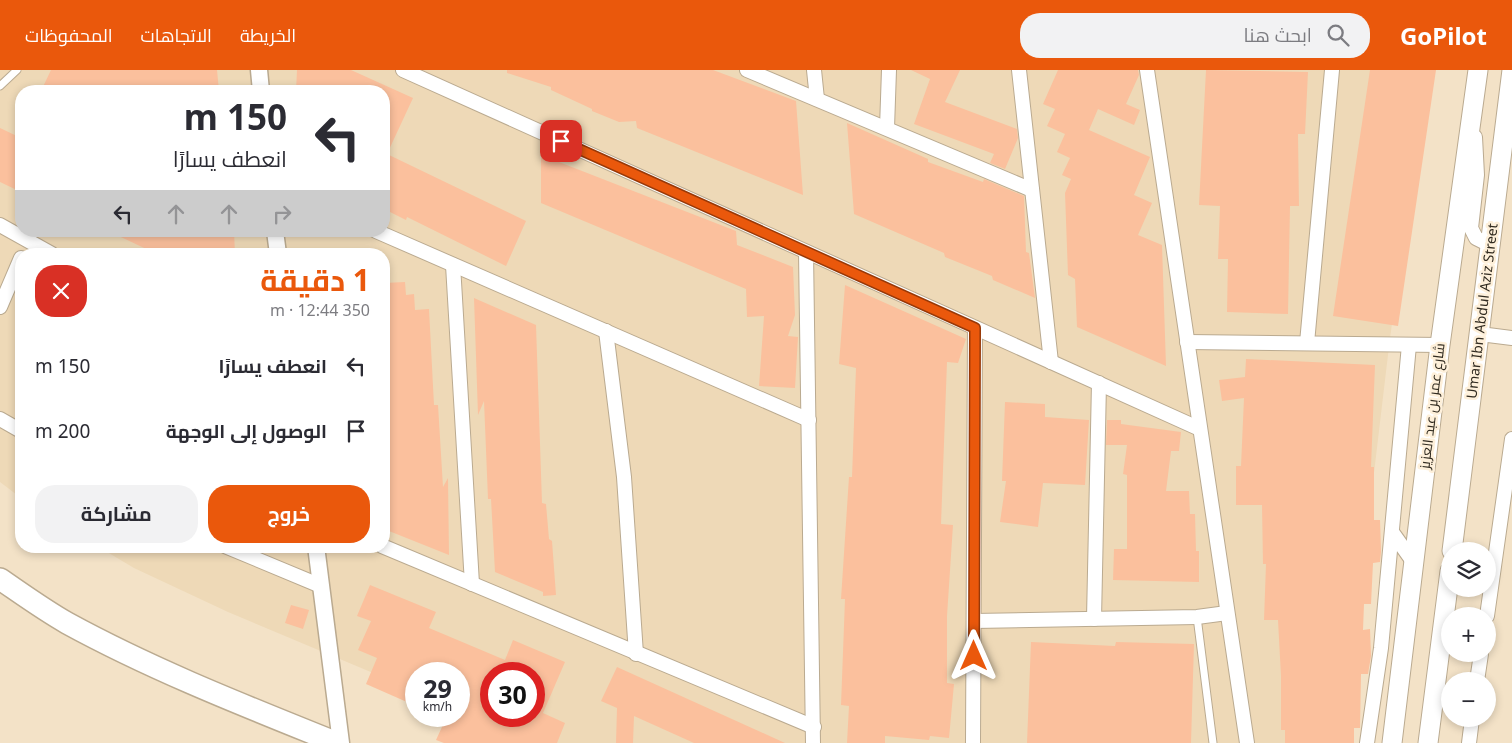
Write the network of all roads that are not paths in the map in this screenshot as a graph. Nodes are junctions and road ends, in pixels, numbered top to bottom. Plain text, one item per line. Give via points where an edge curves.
1 (17, 70) edge
2 (259, 70) edge
3 (403, 70) edge
4 (748, 70) edge
5 (814, 70) edge
6 (889, 70) edge
7 (1019, 70) edge
8 (1147, 70) edge
9 (1332, 70) edge
10 (1478, 70) edge
11 (1512, 70) edge
12 (260, 85) edge
13 (0, 86) edge
14 (817, 99) junction
15 (1473, 106) junction
16 (887, 128) junction
17 (1032, 190) junction
18 (0, 225) edge
19 (15, 233) edge
20 (23, 237) edge
21 (390, 237) edge
22 (29, 240) junction
23 (1490, 245) junction
24 (26, 248) edge
25 (42, 248) edge
26 (806, 252) junction
27 (453, 265) junction
28 (15, 272) edge
29 (0, 307) edge
30 (975, 328) junction
31 (606, 332) junction
32 (1480, 334) junction
33 (1512, 338) edge
34 (1187, 342) junction
35 (1307, 344) junction
36 (1409, 345) junction
37 (1440, 345) junction
38 (1051, 362) junction
39 (1099, 383) junction
40 (0, 419) edge
41 (809, 420) junction
42 (15, 428) edge
43 (1200, 429) junction
44 (1512, 439) edge
45 (1392, 532) junction
46 (1453, 542) edge
47 (390, 549) edge
48 (242, 553) edge
49 (317, 553) edge
50 (1414, 563) junction
51 (0, 579) edge
52 (472, 584) junction
53 (321, 586) junction
54 (1447, 597) edge
55 (1488, 607) edge
56 (1227, 613) junction
57 (1197, 617) junction
58 (1094, 619) junction
59 (974, 621) junction
60 (636, 654) junction
61 (814, 727) junction
62 (1471, 727) edge
63 (337, 743) edge
64 (341, 743) edge
65 (813, 743) edge
66 (973, 743) edge
67 (1213, 743) edge
68 (1247, 743) edge
69 (1367, 743) edge
70 (1392, 743) edge
71 (1428, 743) edge
72 (1468, 743) edge

1 - 13 lane
2 - 12 street
3 - 26 street
4 - 14 street
5 - 14 street
6 - 16 street
7 - 17 street
8 - 34 street
9 - 35 street
10 - 15 main road, شارع عمر بن عبد العزيز
11 - 23 main road, Umar Ibn Abdul Aziz Street
14 - 16 street
15 - 23 street via 1477,176 1471,228 1476,238
15 - 37 main road, شارع عمر بن عبد العزيز
16 - 17 street
17 - 38 street
18 - 19 street
20 - 22 street
21 - 27 street
22 - 24 street
22 - 25 street
23 - 32 main road, Umar Ibn Abdul Aziz Street
26 - 30 street
26 - 41 street
27 - 31 street
27 - 52 street
28 - 29 street
30 - 38 street
30 - 59 street
31 - 41 street
31 - 60 street via 624,477
32 - 33 street
32 - 46 main road, Umar Ibn Abdul Aziz Street
34 - 35 street
34 - 43 street
35 - 36 street
36 - 37 street
36 - 45 street
37 - 50 main road, شارع عمر بن عبد العزيز
38 - 39 street
39 - 43 street
39 - 58 street
40 - 42 street
41 - 61 street
43 - 56 street
44 - 55 street
45 - 50 street
45 - 69 street via 1381,648
47 - 52 street
48 - 53 street
49 - 53 street
50 - 70 main road, شارع عمر بن عبد العزيز
51 - 63 main road via 65,622 126,654 233,702
52 - 60 street
53 - 64 street
54 - 71 main road
56 - 57 street
56 - 68 street
57 - 58 street
57 - 67 lane
58 - 59 street
59 - 66 street
60 - 61 street
61 - 65 street
62 - 72 street

